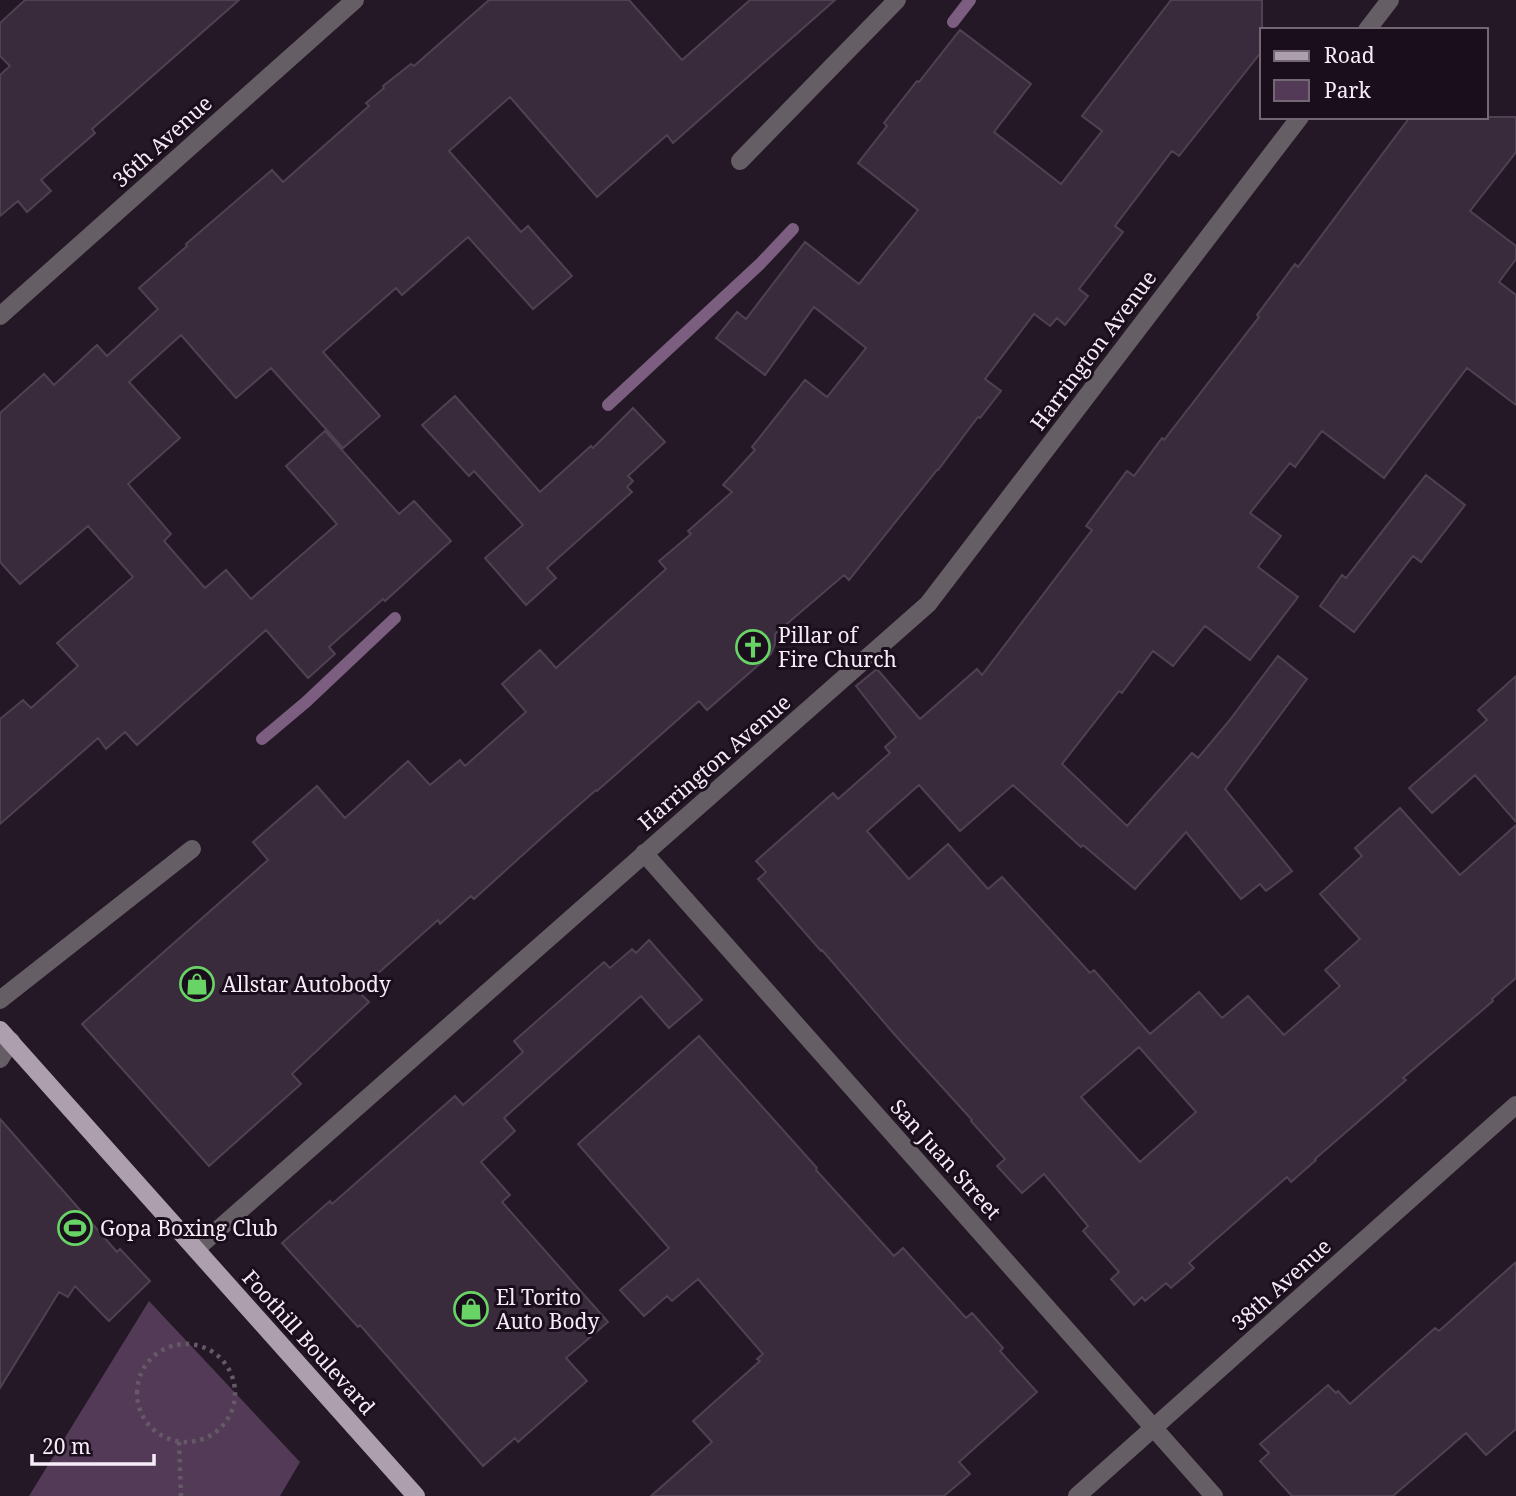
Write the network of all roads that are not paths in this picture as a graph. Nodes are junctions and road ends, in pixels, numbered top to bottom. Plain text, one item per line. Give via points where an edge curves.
1 (355, 0) edge
2 (897, 0) edge
3 (1390, 0) edge
4 (1369, 28) edge
5 (1298, 119) edge
6 (740, 160) dead end
7 (0, 316) edge
8 (191, 849) dead end
9 (644, 853) junction
10 (0, 999) edge
11 (5, 1035) edge
12 (0, 1059) edge
13 (1516, 1105) edge
14 (196, 1249) junction
15 (1154, 1427) junction
16 (416, 1496) edge
17 (1077, 1496) edge
18 (1214, 1496) edge

1 - 7 street, 36th Avenue
2 - 6 street
3 - 4 street
5 - 9 street, Harrington Avenue via 928,604
8 - 10 street
9 - 14 street, Harrington Avenue
9 - 15 street, San Juan Street
11 - 12 street
11 - 14 main road, Foothill Boulevard
13 - 15 street, 38th Avenue
14 - 16 main road, Foothill Boulevard
15 - 17 street, 38th Avenue
15 - 18 street, San Juan Street

